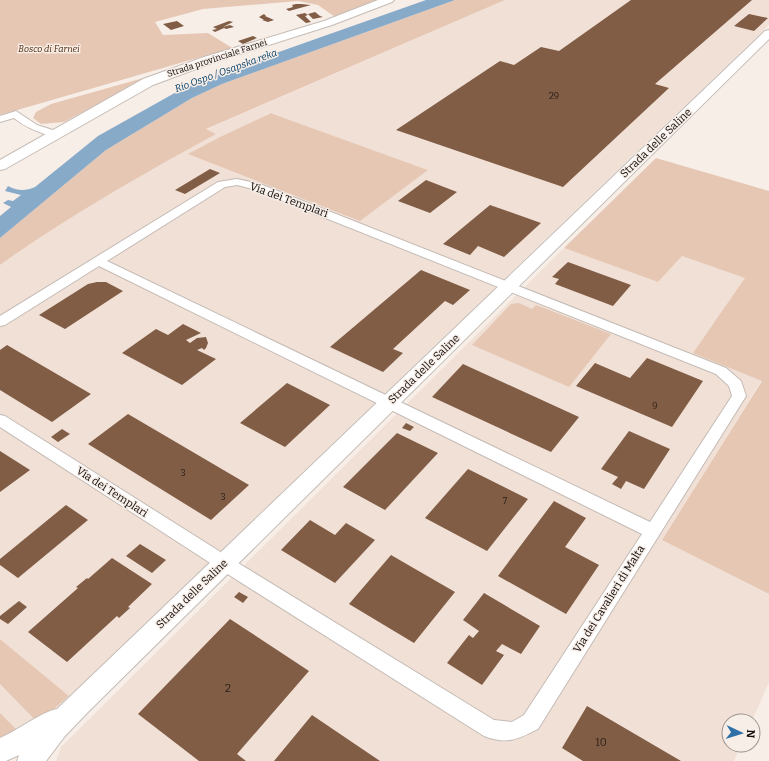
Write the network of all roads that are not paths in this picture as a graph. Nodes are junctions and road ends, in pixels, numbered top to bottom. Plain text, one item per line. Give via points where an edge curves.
1 (388, 0) edge
2 (769, 33) edge
3 (0, 119) edge
4 (54, 134) junction
5 (0, 166) edge
6 (98, 261) junction
7 (509, 286) junction
8 (0, 322) edge
9 (389, 403) junction
10 (0, 420) edge
11 (652, 531) junction
12 (224, 563) junction
13 (79, 704) junction
14 (0, 751) edge
15 (30, 761) edge

1 - 4 main road, Strada provinciale Farnei via 298,33 175,71 141,86
2 - 7 street, Strada delle Saline
3 - 4 street via 16,114 24,121
4 - 5 main road, Strada provinciale Farnei
6 - 7 street, Via dei Templari via 222,184 237,182 256,186
6 - 8 street, Via dei Templari
6 - 9 street
7 - 9 street, Strada delle Saline
7 - 11 street, Via dei Cavalieri di Malta via 722,371 736,384 739,396
9 - 11 street
9 - 12 street, Strada delle Saline
10 - 12 street, Via dei Templari
11 - 12 street, Via dei Cavalieri di Malta via 531,722 513,731 491,729
12 - 13 street, Strada delle Saline
13 - 14 street, Strada delle Saline via 51,724
13 - 15 street, Strada delle Saline

